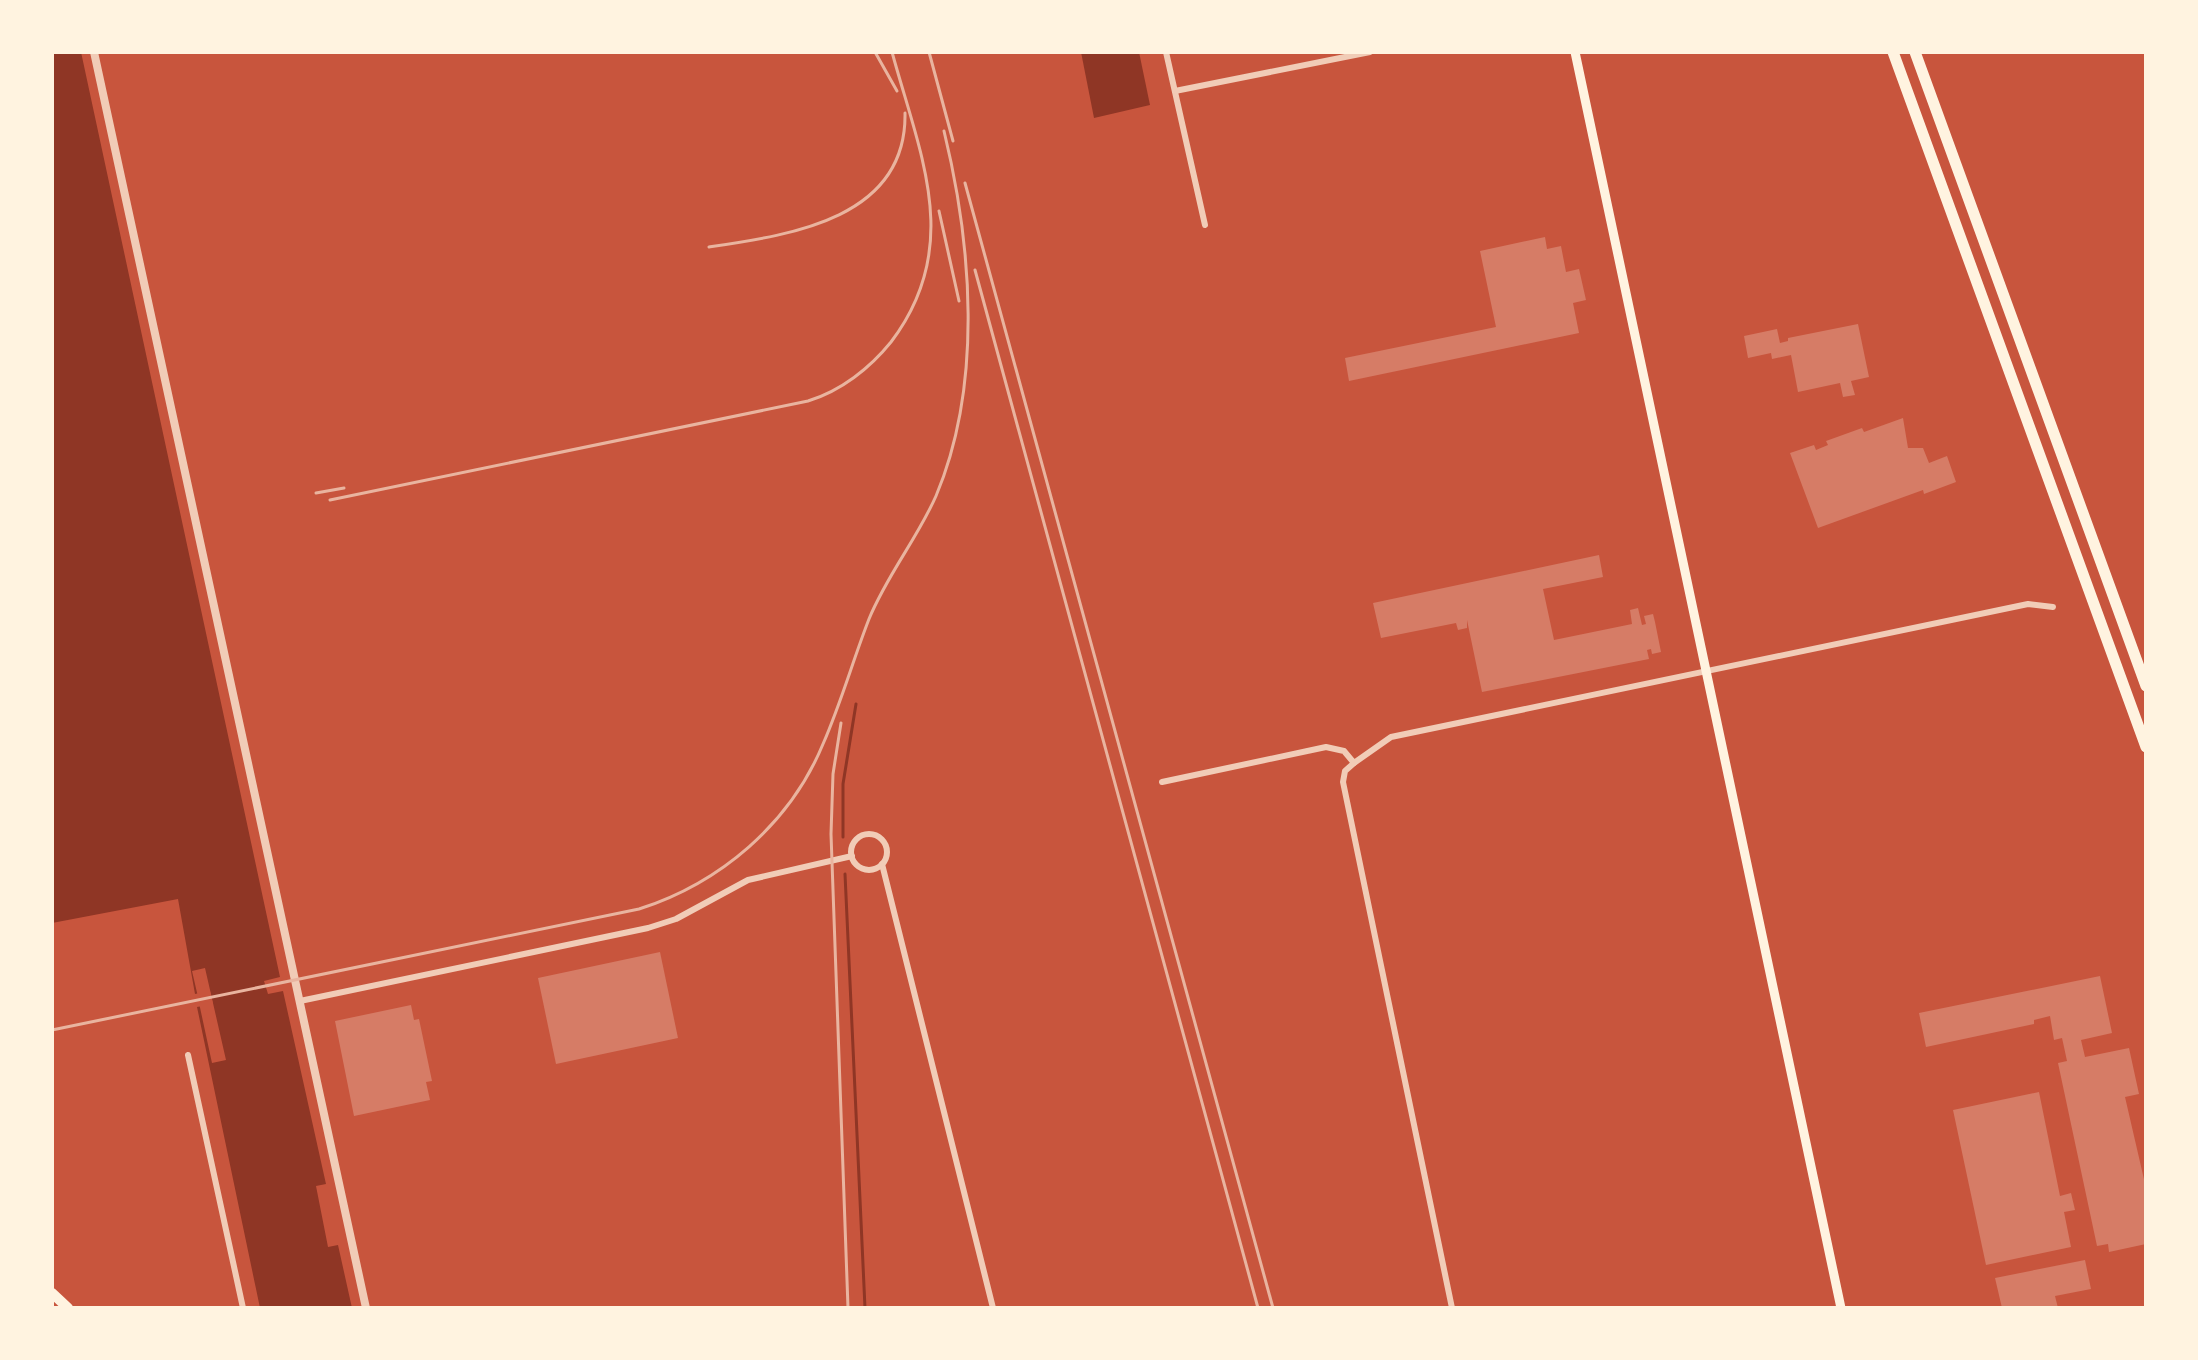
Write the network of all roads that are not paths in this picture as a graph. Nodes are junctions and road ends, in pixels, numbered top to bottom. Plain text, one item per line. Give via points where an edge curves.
1 (94, 52) edge
2 (1166, 52) edge
3 (1370, 52) edge
4 (1575, 52) edge
5 (1893, 52) edge
6 (1915, 52) edge
7 (1175, 91) junction
8 (1205, 225) dead end
9 (2053, 607) dead end
10 (1705, 671) junction
11 (2146, 686) edge
12 (2146, 747) edge
13 (1354, 763) junction
14 (1162, 782) dead end
15 (852, 856) junction
16 (882, 864) junction
17 (300, 1001) junction
18 (188, 1055) dead end
19 (52, 1293) edge
20 (68, 1308) edge
21 (243, 1308) edge
22 (366, 1308) edge
23 (993, 1308) edge
24 (1452, 1308) edge
25 (1841, 1308) edge

1 - 17 street
2 - 7 street
3 - 7 street
4 - 10 main road
5 - 12 highway
6 - 11 highway
7 - 8 street
9 - 10 street via 2028,604
10 - 13 street via 1391,737
10 - 25 main road
13 - 14 street via 1344,751 1326,747
13 - 24 street via 1343,782
15 - 16 street via 865,869
15 - 16 street via 857,838 871,834 887,850
15 - 17 street via 748,880 676,919 648,928
16 - 23 street
17 - 22 street
18 - 21 street
19 - 20 main road

